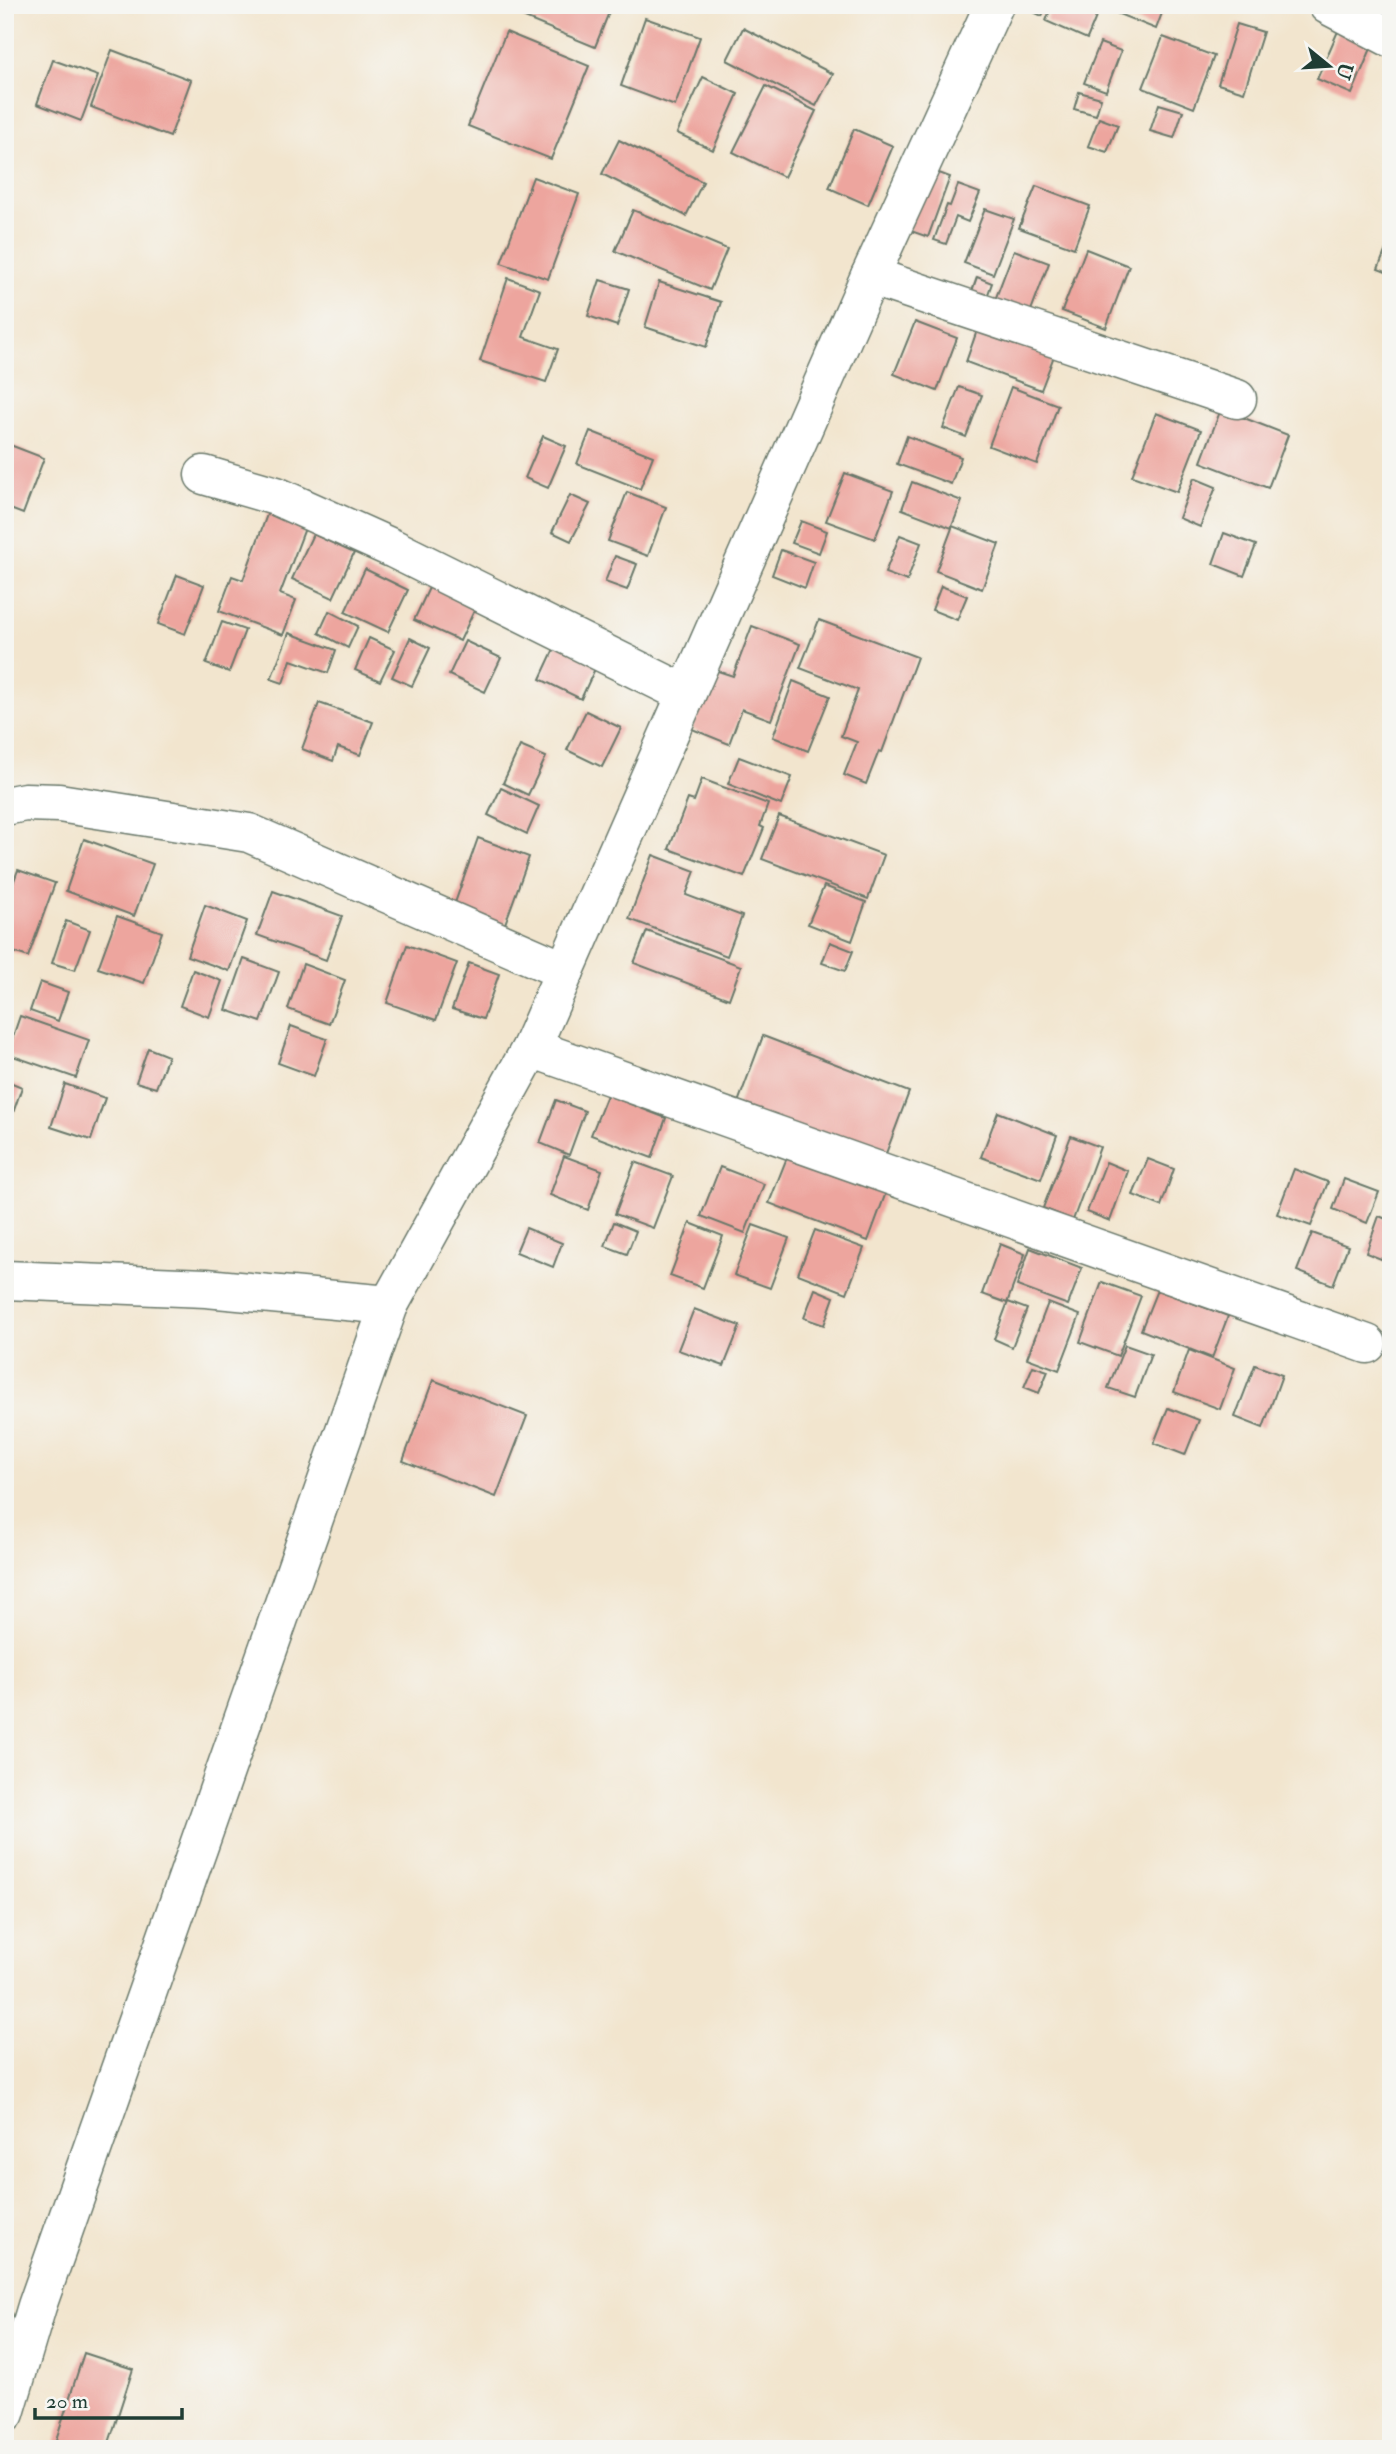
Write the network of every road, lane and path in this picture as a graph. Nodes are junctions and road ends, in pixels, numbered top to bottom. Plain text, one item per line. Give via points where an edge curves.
1 (994, 5) edge
2 (1328, 5) edge
3 (1391, 38) edge
4 (870, 276) junction
5 (1237, 399) dead end
6 (204, 474) dead end
7 (686, 694) junction
8 (5, 806) edge
9 (565, 971) junction
10 (531, 1048) junction
11 (5, 1280) edge
12 (389, 1305) junction
13 (1367, 1344) dead end
14 (5, 2413) edge

1 - 4 street
2 - 3 street
4 - 5 street
4 - 7 street
6 - 7 street via 276,496 382,544
7 - 9 street
8 - 9 street via 59,803 249,833
9 - 10 street
10 - 12 street
10 - 13 street
11 - 12 street via 206,1287
12 - 14 street via 42,2293

